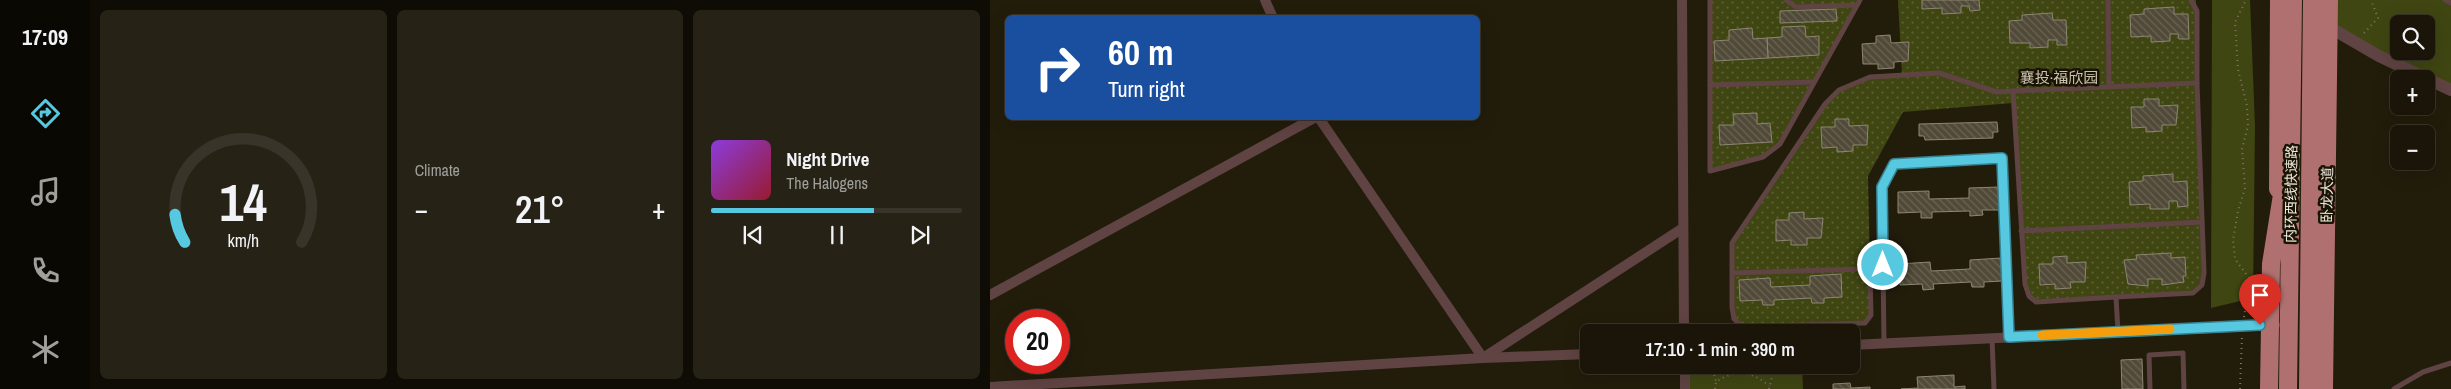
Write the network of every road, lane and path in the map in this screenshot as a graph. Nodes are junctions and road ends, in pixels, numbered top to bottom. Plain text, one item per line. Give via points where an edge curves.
1 (1265, 0) edge
2 (1682, 0) edge
3 (1710, 0) edge
4 (1786, 0) edge
5 (2108, 0) edge
6 (2191, 0) edge
7 (2246, 0) edge
8 (2279, 0) edge
9 (2294, 0) edge
10 (2312, 0) edge
11 (2329, 0) edge
12 (2371, 0) edge
13 (2445, 0) edge
14 (1858, 2) edge
15 (2451, 3) edge
16 (1272, 15) edge
17 (2329, 27) junction
18 (2356, 43) junction
19 (1814, 82) junction
20 (2197, 83) junction
21 (1710, 85) junction
22 (2109, 87) junction
23 (2451, 90) edge
24 (2013, 91) junction
25 (1310, 120) edge
26 (1320, 120) edge
27 (2291, 138) junction
28 (2311, 139) junction
29 (2202, 222) junction
30 (1684, 228) junction
31 (2022, 231) junction
32 (1732, 273) junction
33 (990, 295) edge
34 (2116, 297) junction
35 (1684, 324) edge
36 (2277, 324) junction
37 (2242, 325) junction
38 (2118, 332) junction
39 (2009, 337) junction
40 (1992, 338) junction
41 (1884, 343) junction
42 (1860, 344) edge
43 (1580, 354) edge
44 (1483, 358) junction
45 (2451, 362) edge
46 (1685, 374) edge
47 (1714, 374) edge
48 (1773, 374) edge
49 (1716, 382) junction
50 (1122, 384) edge
51 (1100, 385) edge
52 (990, 387) edge
53 (1769, 387) edge
54 (1685, 389) edge
55 (1715, 389) edge
56 (1994, 389) edge
57 (2150, 389) edge
58 (2184, 389) edge
59 (2240, 389) edge
60 (2268, 389) edge
61 (2275, 389) edge
62 (2288, 389) edge
63 (2308, 389) edge
64 (2319, 389) edge
65 (2324, 389) edge
66 (2394, 389) edge

1 - 16 street
2 - 30 street
3 - 21 lane
4 - 14 lane via 1796,6
5 - 22 lane
6 - 20 lane via 2197,11
7 - 37 path via 2235,22 2238,69 2248,126 2242,149 2245,188 2234,240 2235,258 2250,279
8 - 36 highway
9 - 27 highway, 内环西线快速路
10 - 28 highway, 内环西线快速路
11 - 17 highway, 卧龙大道
12 - 18 path via 2378,18
13 - 15 lane
14 - 19 lane
17 - 18 street
17 - 65 highway, 卧龙大道
18 - 23 street
19 - 21 lane
19 - 21 lane via 1780,144 1763,157 1710,171
20 - 22 lane
20 - 29 lane
22 - 24 lane
24 - 31 lane
24 - 32 lane via 1997,92 1939,73 1870,77 1839,90 1825,104 1732,243
25 - 33 street
26 - 44 street
27 - 60 highway, bridge via 2271,264
27 - 62 highway, 内环西线快速路, bridge
28 - 63 highway, 内环西线快速路
28 - 64 highway via 2313,189 2321,239
29 - 31 lane
29 - 34 lane via 2204,272 2202,285 2193,293
30 - 35 street
30 - 44 street
31 - 34 lane via 2025,284 2028,296 2036,302
32 - 32 lane via 1865,269 1870,275 1871,315 1865,322 1743,327 1734,320
34 - 38 lane
36 - 37 street
36 - 61 highway
37 - 38 street
37 - 59 path
38 - 39 street
39 - 40 street
39 - 41 lane via 2002,158 1894,164 1882,187
40 - 41 street
40 - 56 lane
41 - 42 street
43 - 44 street
44 - 50 street
45 - 66 lane via 2423,372
46 - 54 street
47 - 49 path
48 - 53 path
49 - 53 path via 1739,373 1759,376
49 - 55 path
50 - 51 street
51 - 52 street
57 - 58 lane via 2149,355 2183,353

